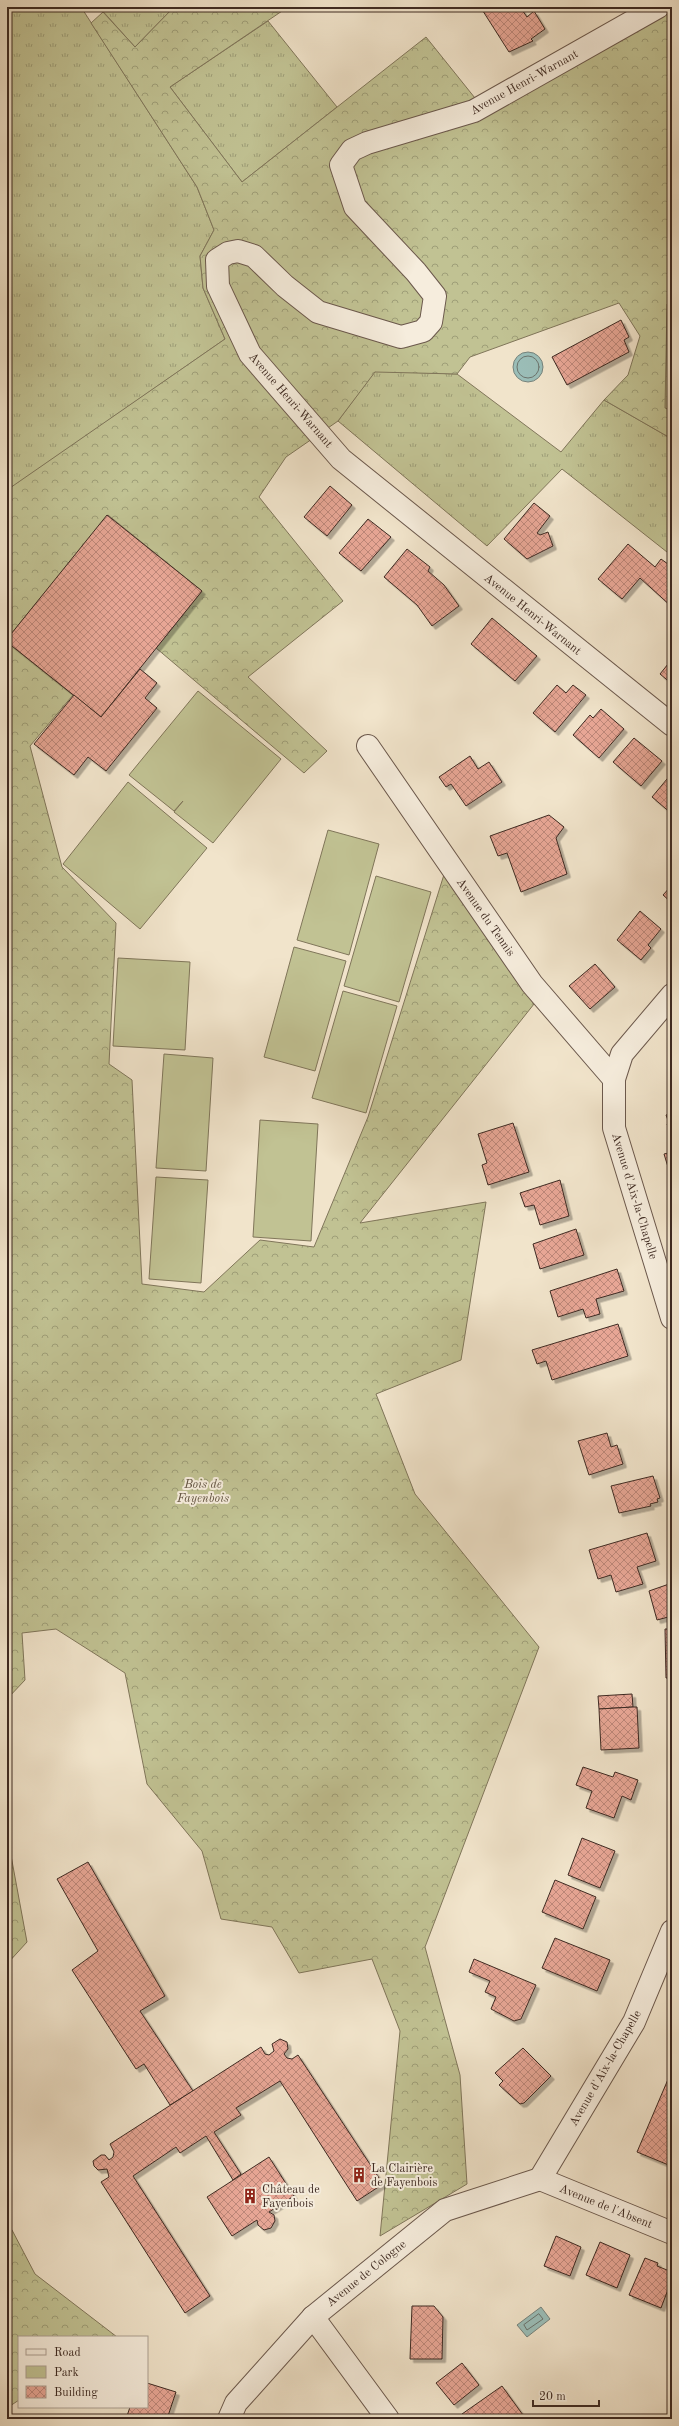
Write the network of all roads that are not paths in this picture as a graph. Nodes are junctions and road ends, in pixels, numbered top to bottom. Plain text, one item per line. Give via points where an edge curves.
1 (658, 7) edge
2 (672, 725) edge
3 (368, 746) dead end
4 (672, 995) edge
5 (614, 1079) junction
6 (672, 1318) edge
7 (672, 1931) edge
8 (540, 2179) junction
9 (672, 2232) edge
10 (313, 2317) junction
11 (229, 2419) edge
12 (388, 2419) edge

1 - 2 street, Avenue Henri-Warnant via 474,112 367,143 352,150 341,166 355,207 435,296 431,322 423,331 401,337 318,312 285,286 254,256 238,251 228,253 217,260 216,267 218,286 250,354 341,459
3 - 5 street, Avenue du Tennis via 532,984
4 - 5 street, Avenue d'Aix-la-Chapelle via 622,1054
5 - 6 street, Avenue d'Aix-la-Chapelle via 614,1128
7 - 8 street, Avenue d'Aix-la-Chapelle via 634,2022
8 - 9 street, Avenue de l'Absent
8 - 10 street, Avenue de Cologne via 445,2210
10 - 11 street, Avenue de Cologne via 236,2403
10 - 12 street

